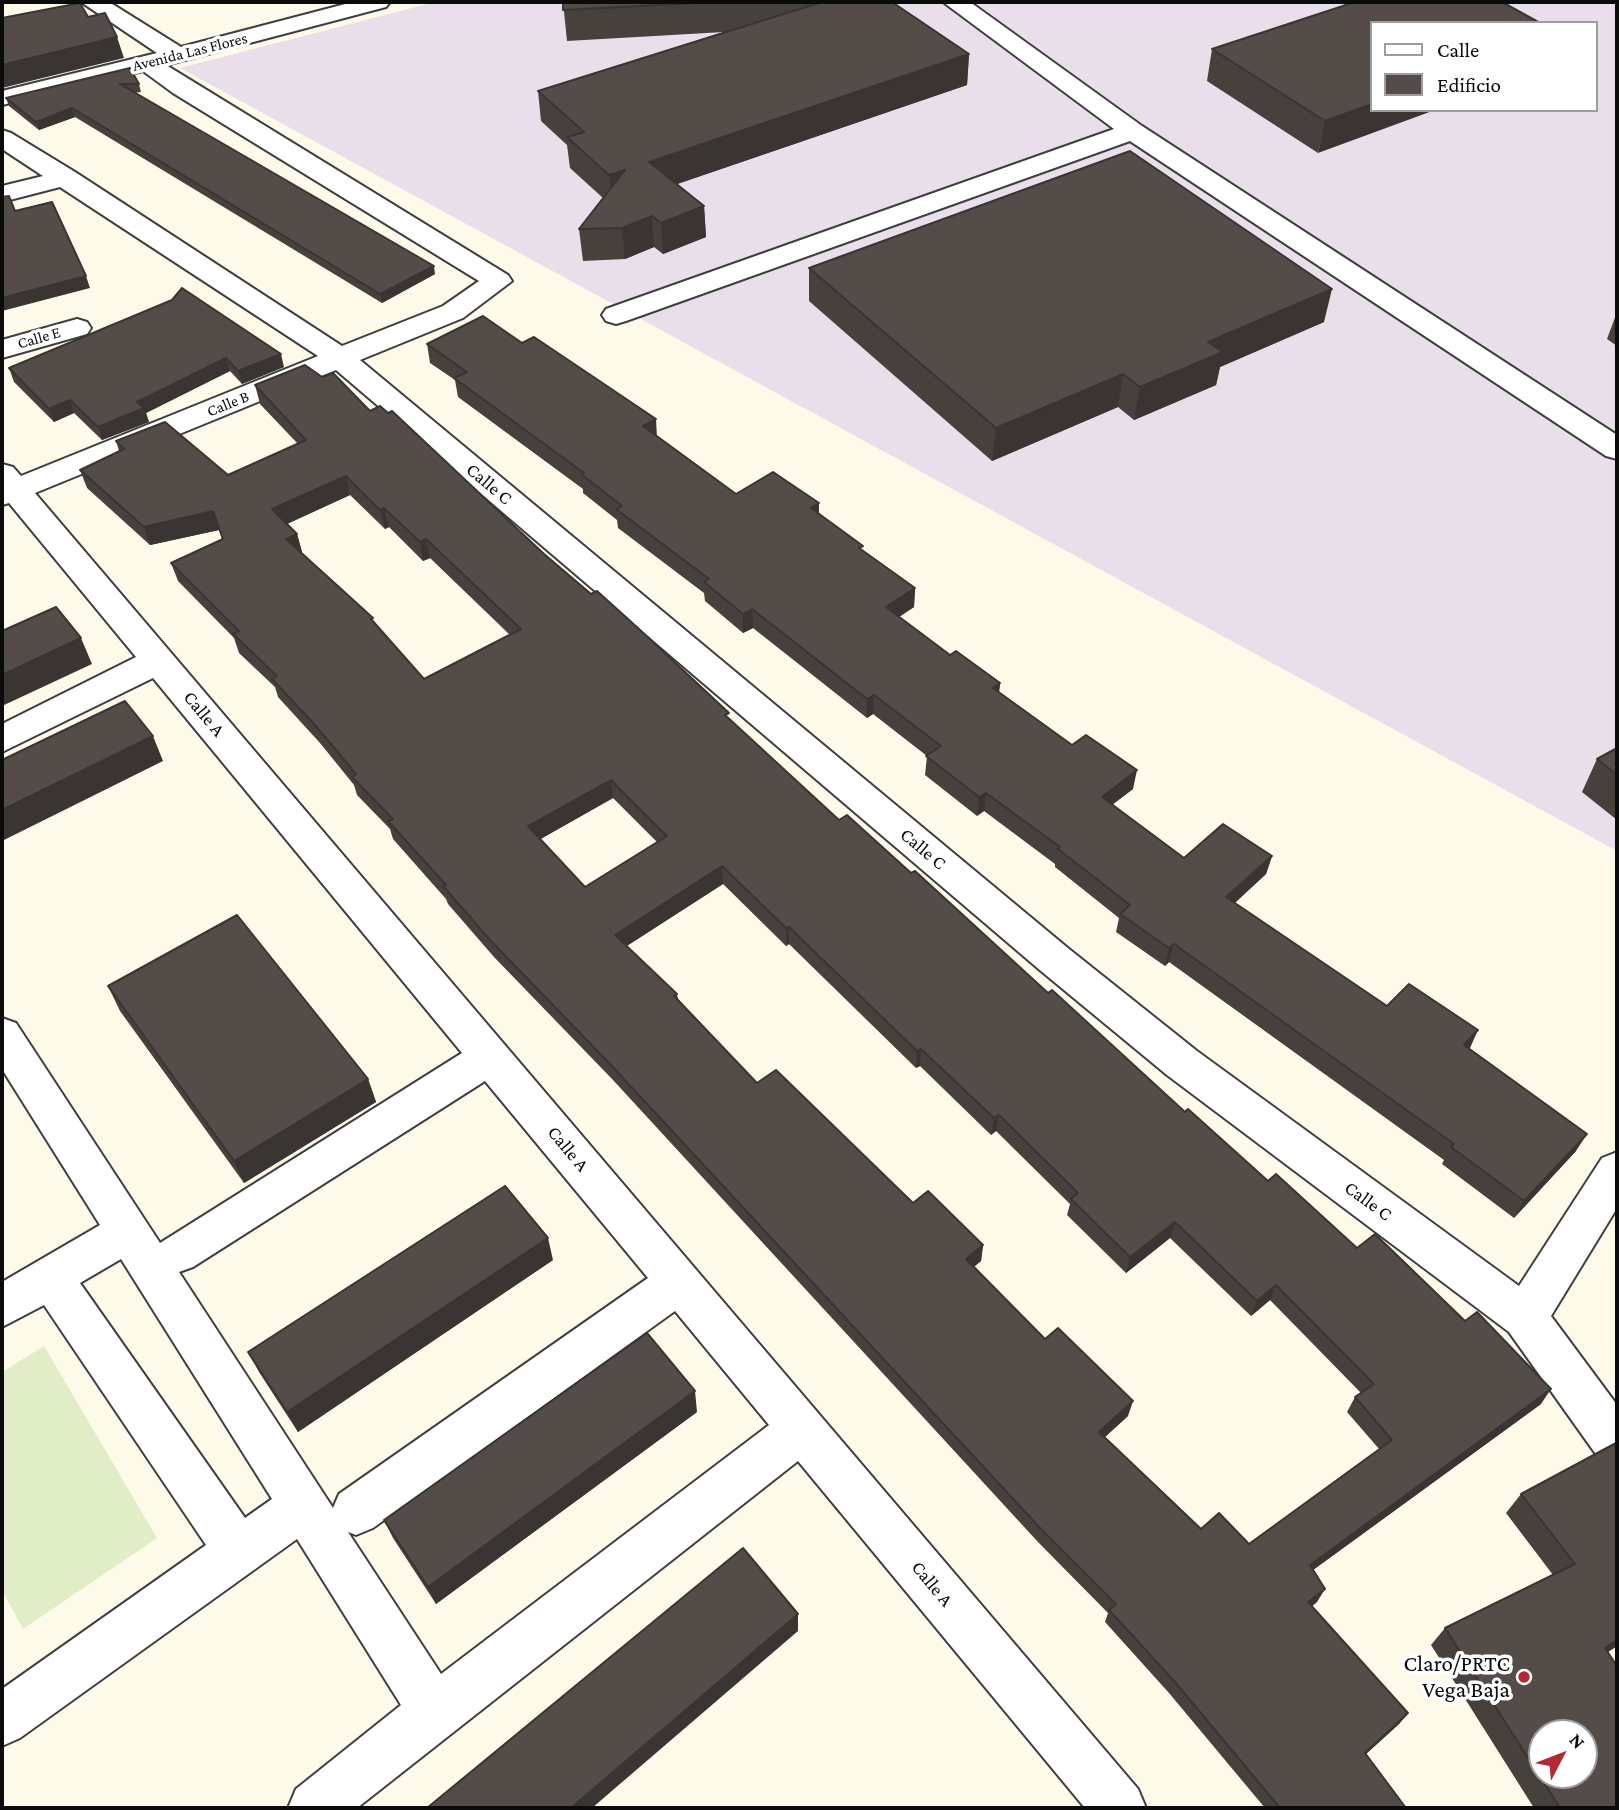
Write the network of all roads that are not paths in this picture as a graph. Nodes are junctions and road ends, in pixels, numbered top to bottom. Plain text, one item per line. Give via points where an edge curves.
1 (93, 2) edge
2 (378, 2) edge
3 (955, 2) edge
4 (176, 55) junction
5 (146, 62) junction
6 (2, 98) edge
7 (1133, 131) junction
8 (2, 138) edge
9 (66, 178) junction
10 (2, 194) edge
11 (616, 315) dead end
12 (76, 328) dead end
13 (2, 349) edge
14 (340, 358) junction
15 (1617, 449) edge
16 (7, 486) edge
17 (159, 660) junction
18 (2, 739) edge
19 (2, 1035) edge
20 (491, 1056) junction
21 (1617, 1171) edge
22 (128, 1232) junction
23 (177, 1253) dead end
24 (50, 1277) junction
25 (679, 1282) junction
26 (2, 1306) edge
27 (1525, 1317) junction
28 (802, 1429) junction
29 (1617, 1444) edge
30 (303, 1505) junction
31 (356, 1511) dead end
32 (239, 1551) junction
33 (435, 1712) junction
34 (2, 1720) edge
35 (315, 1808) edge
36 (1119, 1808) edge

1 - 4 street
2 - 4 street, Avenida Las Flores
3 - 7 street
4 - 5 street, Avenida Las Flores
5 - 6 street, Avenida Las Flores
5 - 14 street, Calle B via 498,281 453,312
7 - 11 street
7 - 15 street
8 - 9 street, Calle C
9 - 10 street
9 - 14 street, Calle C
12 - 13 street, Calle E
14 - 16 street, Calle B
14 - 27 street, Calle C via 1150,1037
16 - 17 street, Calle A
17 - 18 street
17 - 20 street, Calle A
19 - 22 street
20 - 23 street
20 - 25 street, Calle A
21 - 27 street
22 - 24 street
22 - 30 street
24 - 26 street
24 - 32 street
25 - 28 street, Calle A
25 - 31 street
27 - 29 street, Calle C
28 - 33 street
28 - 36 street, Calle A
30 - 32 street
30 - 33 street
32 - 34 street
33 - 35 street

